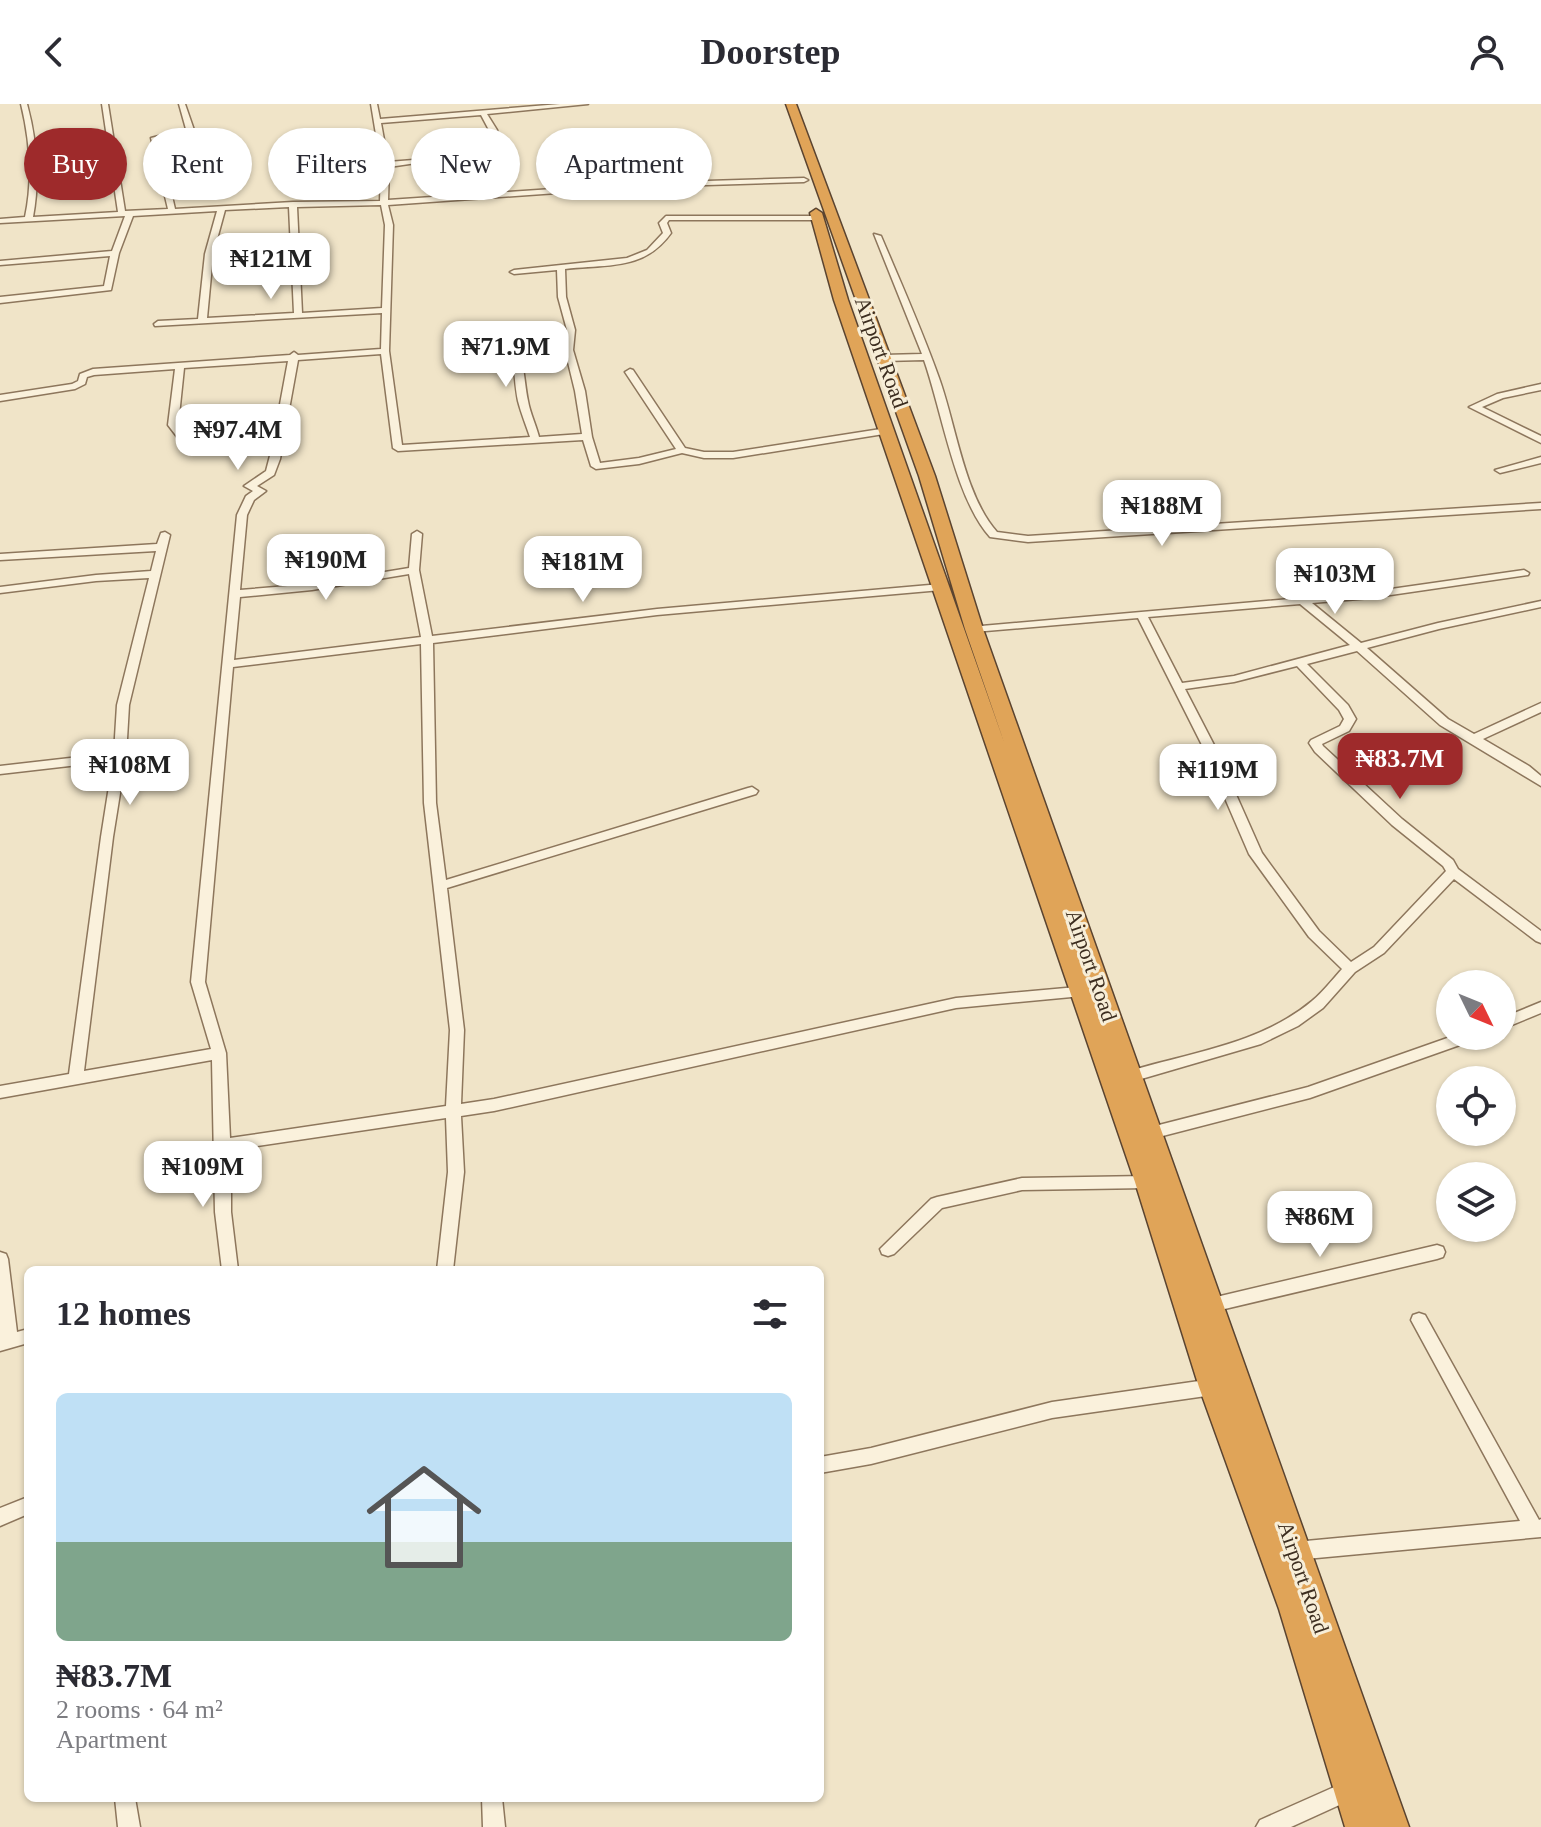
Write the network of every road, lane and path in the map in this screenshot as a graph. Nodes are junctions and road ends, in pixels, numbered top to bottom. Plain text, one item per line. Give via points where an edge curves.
1 (24, 104) edge
2 (105, 104) edge
3 (182, 104) edge
4 (374, 104) edge
5 (585, 104) edge
6 (791, 104) edge
7 (483, 113) junction
8 (378, 121) junction
9 (379, 128) edge
10 (492, 128) edge
11 (785, 131) dead end
12 (804, 180) junction
13 (384, 200) edge
14 (384, 203) junction
15 (293, 204) junction
16 (222, 208) junction
17 (172, 211) junction
18 (126, 213) junction
19 (818, 218) junction
20 (29, 219) junction
21 (0, 221) edge
22 (877, 236) dead end
23 (115, 253) junction
24 (0, 263) edge
25 (561, 268) junction
26 (514, 272) dead end
27 (0, 300) edge
28 (386, 310) junction
29 (298, 315) junction
30 (202, 321) junction
31 (158, 324) dead end
32 (494, 327) dead end
33 (385, 351) junction
34 (294, 355) junction
35 (925, 357) junction
36 (884, 358) junction
37 (180, 364) junction
38 (630, 372) dead end
39 (1541, 387) edge
40 (0, 398) edge
41 (887, 431) junction
42 (587, 437) junction
43 (535, 438) junction
44 (1541, 440) edge
45 (277, 445) junction
46 (682, 450) junction
47 (1541, 460) edge
48 (1500, 470) dead end
49 (917, 483) junction
50 (1541, 506) edge
51 (417, 534) dead end
52 (0, 557) edge
53 (414, 570) junction
54 (1524, 573) dead end
55 (156, 574) junction
56 (941, 587) junction
57 (0, 590) edge
58 (233, 594) junction
59 (1303, 601) junction
60 (1541, 604) edge
61 (1142, 616) junction
62 (974, 629) junction
63 (427, 641) junction
64 (1358, 646) junction
65 (1299, 662) junction
66 (230, 664) junction
67 (1178, 687) junction
68 (1541, 707) edge
69 (1474, 739) junction
70 (120, 756) junction
71 (0, 770) edge
72 (1541, 782) edge
73 (752, 791) dead end
74 (1453, 872) junction
75 (440, 886) junction
76 (1541, 938) edge
77 (1350, 969) junction
78 (1091, 991) junction
79 (1540, 1009) edge
80 (1516, 1018) edge
81 (1436, 1048) edge
82 (219, 1053) junction
83 (1131, 1076) junction
84 (76, 1078) junction
85 (0, 1092) edge
86 (453, 1112) junction
87 (1151, 1133) junction
88 (223, 1145) junction
89 (1147, 1182) junction
90 (888, 1249) dead end
91 (1437, 1252) dead end
92 (0, 1259) edge
93 (230, 1266) edge
94 (445, 1266) edge
95 (1212, 1305) junction
96 (1419, 1320) dead end
97 (5, 1342) edge
98 (1213, 1387) junction
99 (824, 1464) edge
100 (24, 1507) edge
101 (0, 1517) edge
102 (1537, 1529) edge
103 (1295, 1551) junction
104 (1350, 1790) junction
105 (126, 1802) edge
106 (492, 1802) edge
107 (129, 1827) edge
108 (494, 1827) edge
109 (1267, 1827) edge
110 (1362, 1827) edge
111 (1392, 1827) edge

1 - 20 street via 34,181
2 - 18 street
3 - 17 street via 190,130 155,138
4 - 8 street
5 - 7 street
6 - 36 highway, Airport Road
7 - 8 street
7 - 10 street
8 - 9 street
11 - 12 highway, Airport Road
12 - 14 street
12 - 19 highway, Airport Road
13 - 14 street
14 - 15 street
14 - 28 street via 389,225
15 - 16 street
15 - 29 street
16 - 17 street
16 - 30 street via 209,254
17 - 18 street
18 - 20 street
18 - 23 street
19 - 25 street via 666,218 665,238 643,256 620,264
19 - 41 highway, Airport Road
20 - 21 street
22 - 35 street
23 - 24 street
23 - 27 street via 104,289
25 - 26 street
25 - 42 street via 569,350
28 - 29 street
28 - 33 street
29 - 30 street
30 - 31 street
32 - 43 street via 517,351 522,395
33 - 34 street
33 - 43 street via 398,448
34 - 37 street
34 - 45 street
35 - 36 street
35 - 50 street via 983,523 1003,538
36 - 49 highway, Airport Road
37 - 40 street via 93,372 75,386
37 - 45 street via 173,425 181,436 205,435 211,445
38 - 46 street
39 - 44 street via 1474,407
41 - 46 street via 733,455
41 - 49 highway, Airport Road
42 - 43 street
42 - 46 street via 596,466
45 - 58 street via 270,473 249,486 261,491 250,498 242,515
47 - 48 street
49 - 56 highway, Airport Road
49 - 62 highway, Airport Road
51 - 53 street
52 - 55 street via 164,541
53 - 58 street
53 - 63 street
54 - 59 street
55 - 57 street
55 - 70 street via 123,705
56 - 63 street via 657,612
56 - 78 highway, Airport Road
58 - 66 street
59 - 61 street
59 - 64 street
60 - 64 street
61 - 62 street
61 - 67 street
62 - 78 highway, Airport Road
63 - 66 street
63 - 75 street via 430,803
64 - 65 street
64 - 69 street via 1444,722
65 - 67 street
65 - 74 street via 1350,719 1345,728 1315,743 1319,749
66 - 82 street via 198,982
67 - 77 street via 1256,854 1314,934
68 - 69 street
69 - 72 street
70 - 71 street
70 - 84 street
73 - 75 street
74 - 76 street
74 - 77 street via 1379,950
75 - 86 street via 457,1030
77 - 83 street via 1318,1004 1256,1040
78 - 83 highway, Airport Road
78 - 86 street via 956,1003
78 - 89 highway, Airport Road
79 - 80 street
81 - 87 street via 1310,1092
82 - 84 street
82 - 88 street
83 - 87 highway, Airport Road
84 - 85 street
86 - 88 street
86 - 94 street via 456,1172
87 - 95 highway, Airport Road
88 - 93 street
89 - 90 street via 1022,1184 937,1203
89 - 98 highway, Airport Road
91 - 95 street
92 - 97 street
95 - 103 highway, Airport Road
96 - 102 street
98 - 99 street via 1052,1410
98 - 104 highway, Airport Road via 1294,1609
100 - 101 street
102 - 103 street
103 - 111 highway, Airport Road
104 - 109 street
104 - 110 highway, Airport Road
105 - 107 street
106 - 108 street

